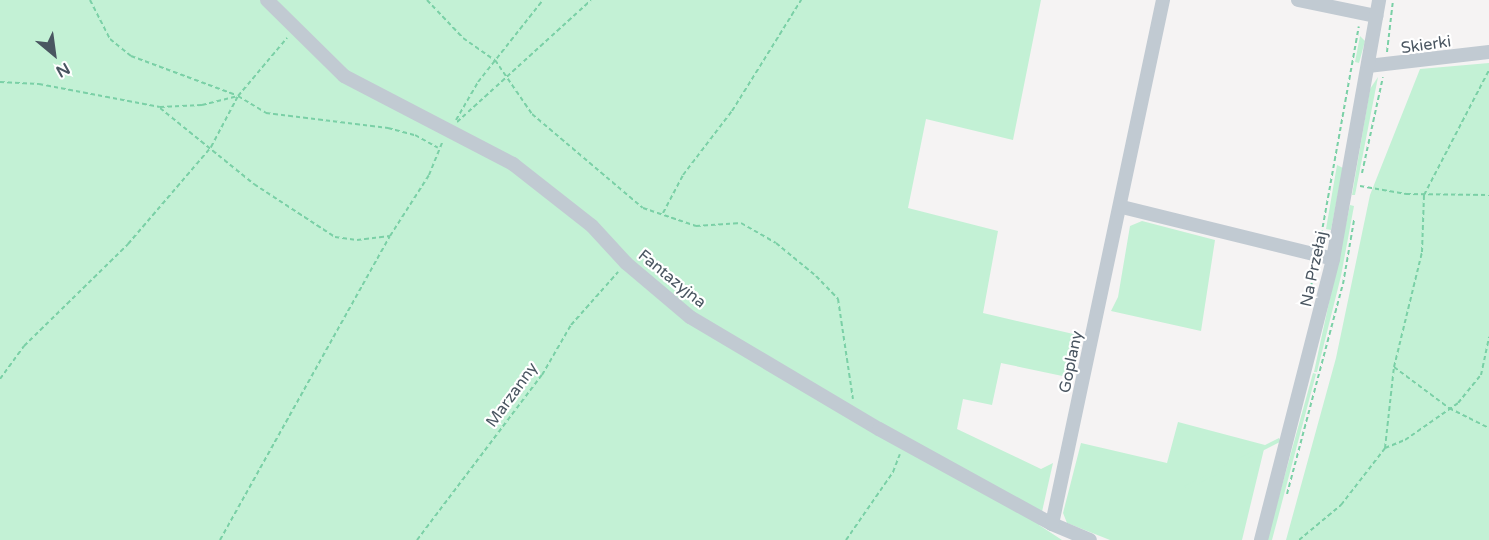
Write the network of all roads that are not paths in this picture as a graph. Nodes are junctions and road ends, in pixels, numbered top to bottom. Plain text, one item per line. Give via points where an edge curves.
1 (267, 0) edge
2 (1163, 0) edge
3 (1298, 0) edge
4 (1379, 0) edge
5 (1376, 16) junction
6 (1489, 52) edge
7 (1368, 66) junction
8 (1122, 207) junction
9 (1334, 259) junction
10 (1052, 524) junction
11 (1090, 540) edge
12 (1261, 540) edge

1 - 10 street, Fantazyjna via 344,76 513,164 592,226 626,263 690,317
2 - 8 street, Goplany
3 - 5 street
4 - 5 street, Na Przełaj
5 - 7 street, Na Przełaj
6 - 7 street, Skierki
7 - 9 street, Na Przełaj
8 - 9 street
8 - 10 street, Goplany
9 - 12 street, Na Przełaj
10 - 11 street, Fantazyjna

